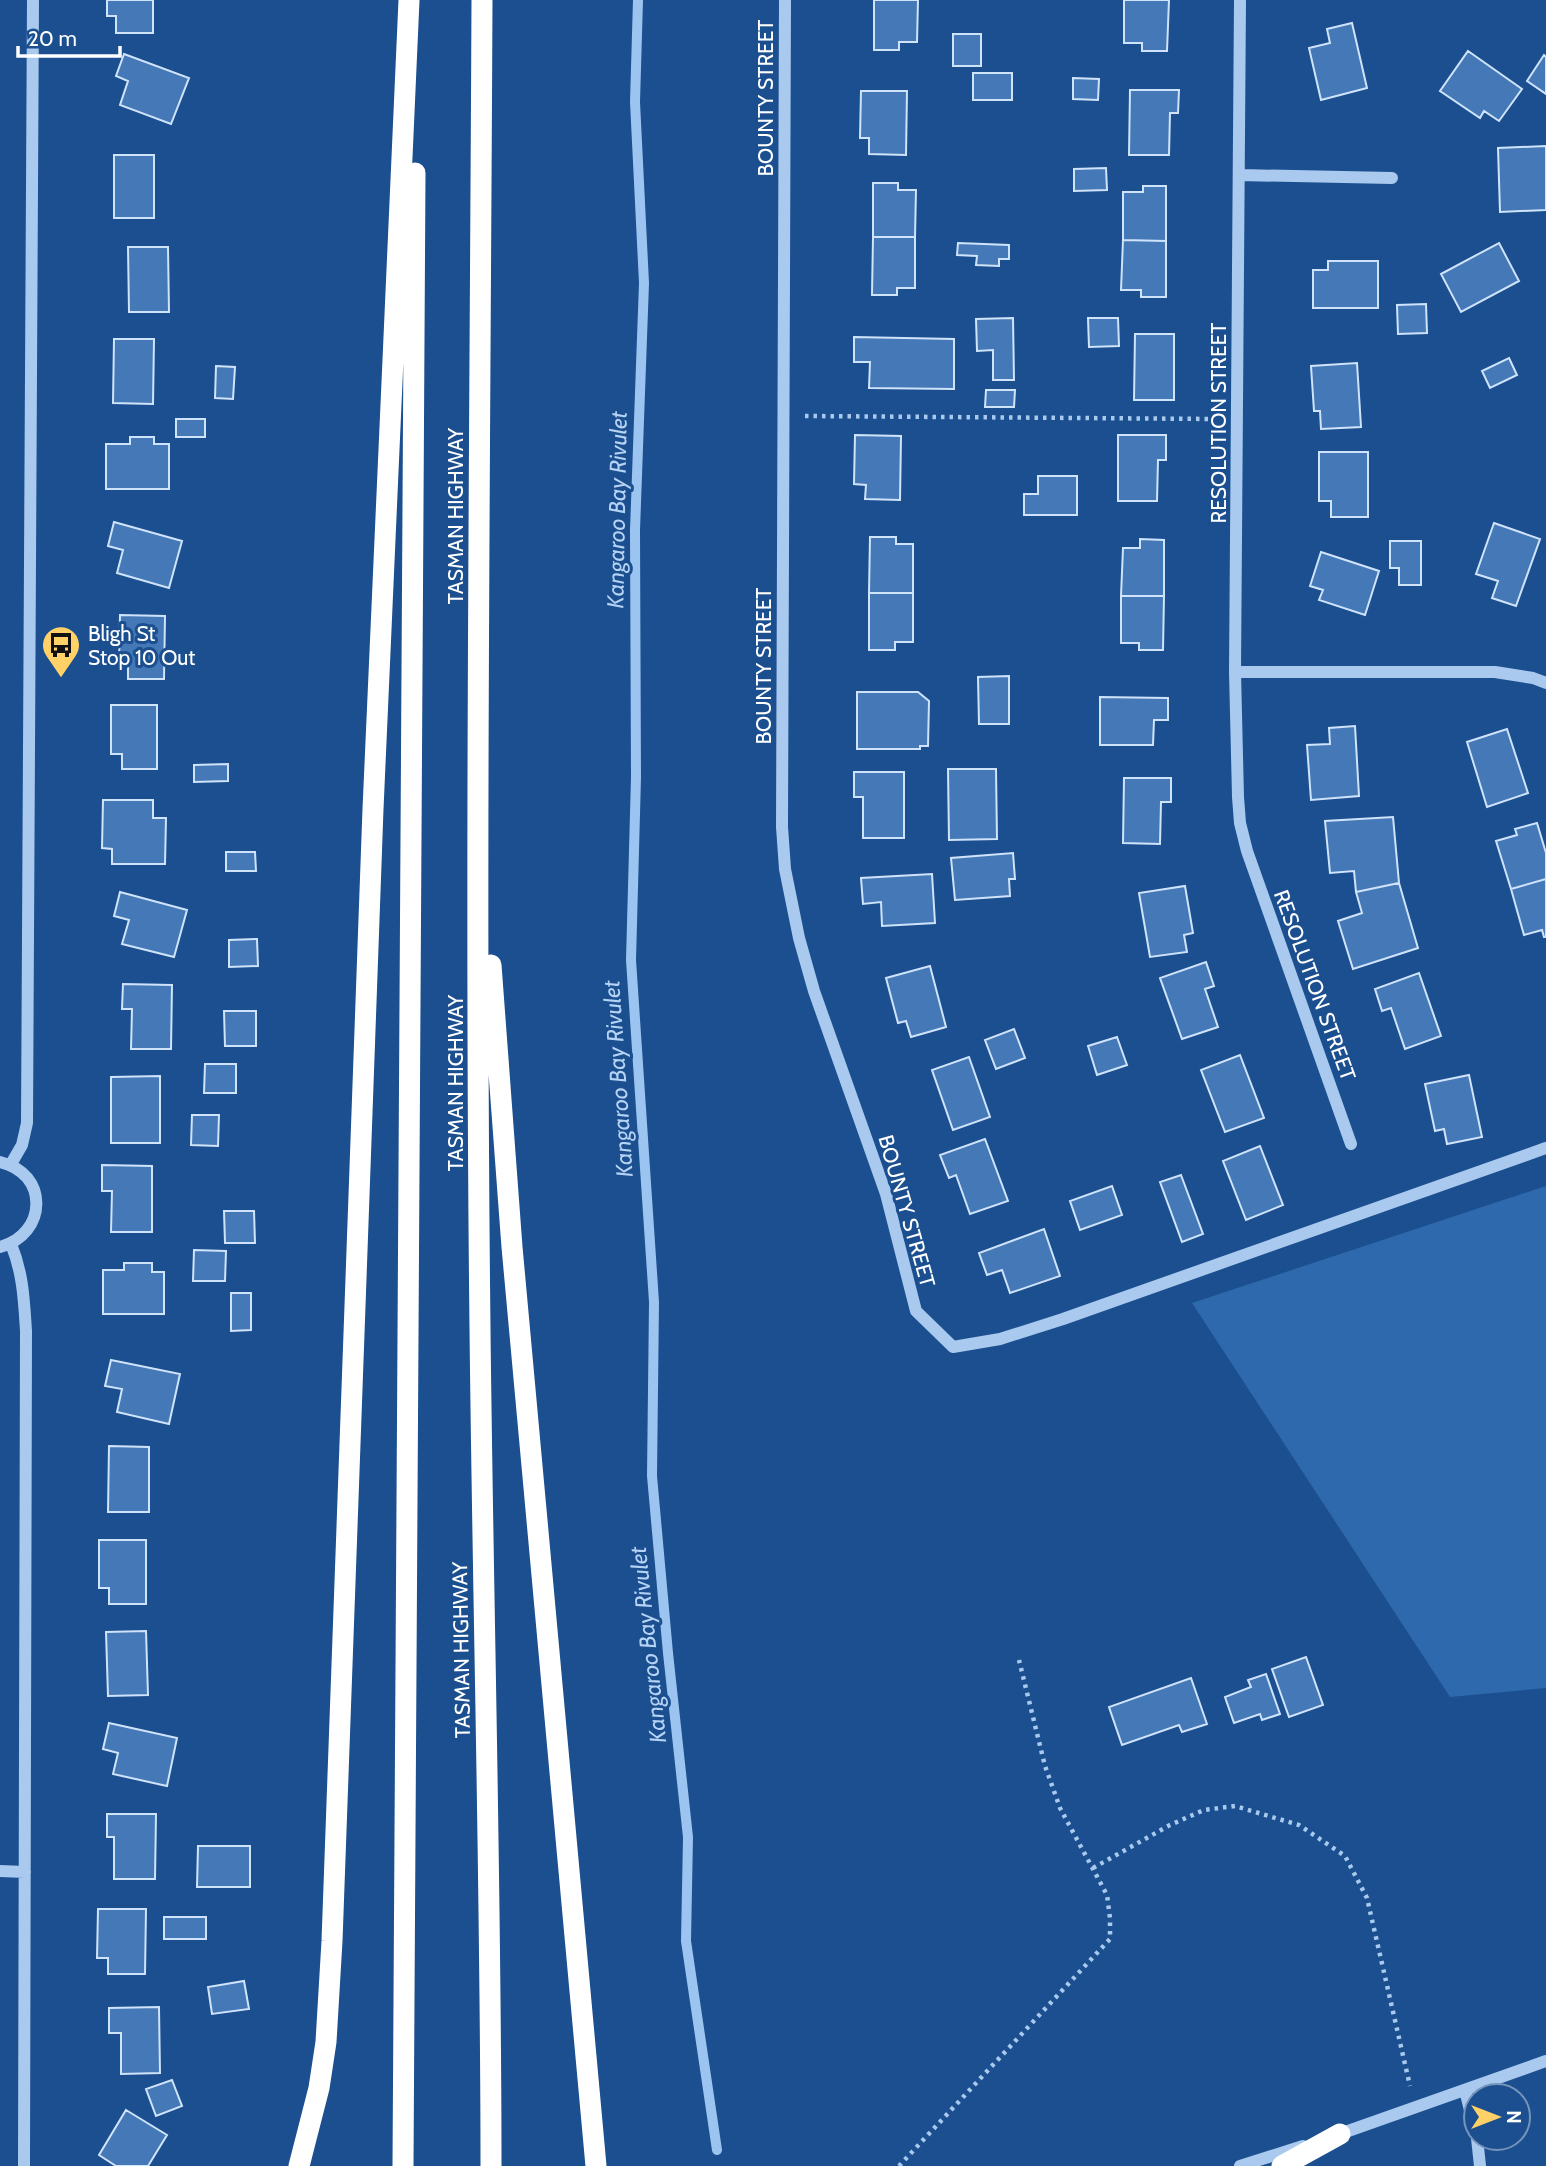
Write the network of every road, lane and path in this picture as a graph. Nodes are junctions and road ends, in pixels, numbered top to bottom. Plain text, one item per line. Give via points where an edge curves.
1 (33, 0) edge
2 (409, 0) edge
3 (414, 0) edge
4 (482, 0) edge
5 (785, 0) edge
6 (1241, 0) edge
7 (1239, 175) junction
8 (1392, 178) dead end
9 (782, 416) junction
10 (1238, 419) junction
11 (1236, 672) junction
12 (1546, 683) edge
13 (478, 788) junction
14 (1351, 1144) dead end
15 (1546, 1148) edge
16 (5, 1163) edge
17 (5, 1246) edge
18 (1019, 1660) dead end
19 (1093, 1868) junction
20 (0, 1871) edge
21 (25, 1872) junction
22 (1546, 2061) edge
23 (1487, 2082) edge
24 (1462, 2091) edge
25 (1415, 2108) junction
26 (1340, 2134) junction
27 (24, 2166) edge
28 (299, 2166) edge
29 (403, 2166) edge
30 (491, 2166) edge
31 (596, 2166) edge
32 (899, 2166) edge
33 (1240, 2166) edge
34 (1282, 2166) edge

1 - 16 street via 27,1123 22,1145
2 - 28 highway via 331,1953 326,2042
3 - 29 highway, TASMAN HIGHWAY
4 - 13 highway, TASMAN HIGHWAY
5 - 9 street, BOUNTY STREET
6 - 7 street, RESOLUTION STREET
7 - 8 street
7 - 10 street, RESOLUTION STREET
9 - 10 path
9 - 15 street, BOUNTY STREET via 782,827 790,900 814,991 886,1194 916,1311 953,1347 1000,1339 1063,1319
10 - 11 street, RESOLUTION STREET
11 - 12 street via 1495,672
11 - 14 street, RESOLUTION STREET via 1240,823
13 - 30 highway, TASMAN HIGHWAY
13 - 31 highway via 512,1247
16 - 17 street via 22,1172 36,1197 31,1225 22,1237
17 - 21 street via 19,1263 26,1331
18 - 19 path via 1045,1766 1060,1808
19 - 25 path via 1204,1810 1235,1806 1299,1825 1345,1856 1367,1898
19 - 32 path via 1107,1895 1110,1939
20 - 21 street
21 - 27 street
22 - 23 street
24 - 25 street
25 - 26 street
26 - 33 street
26 - 34 highway

